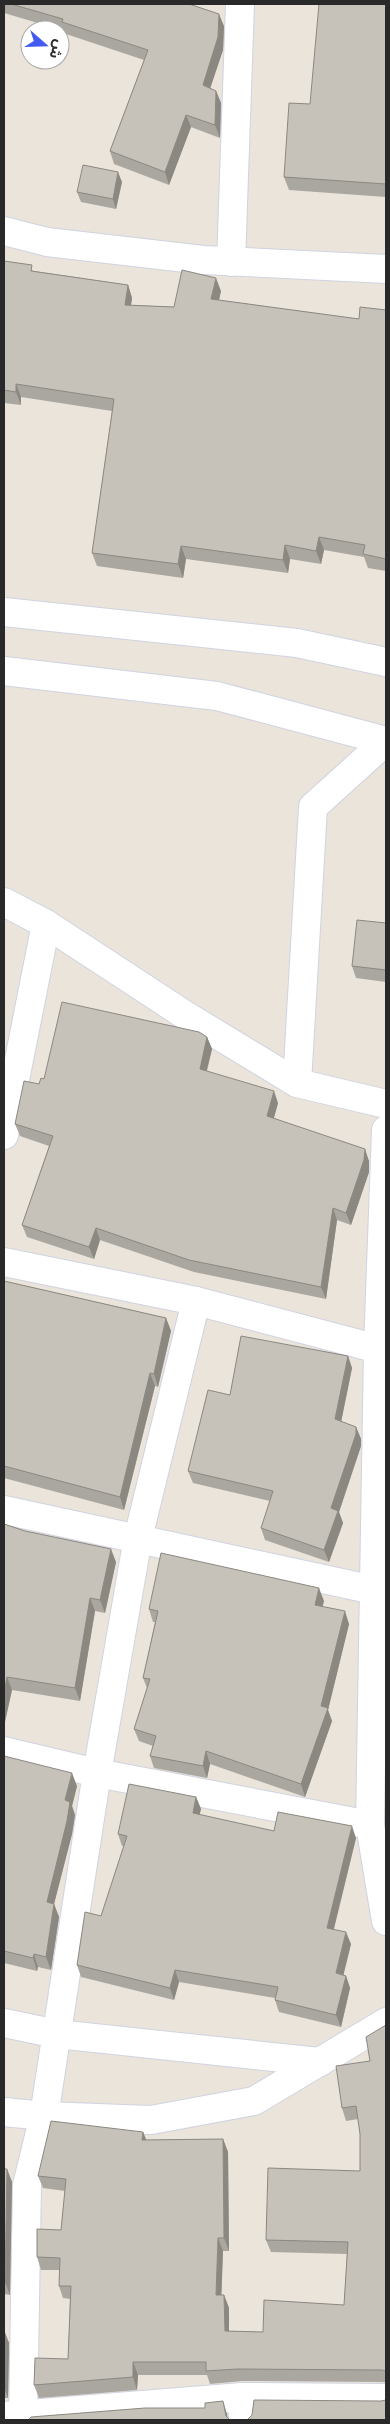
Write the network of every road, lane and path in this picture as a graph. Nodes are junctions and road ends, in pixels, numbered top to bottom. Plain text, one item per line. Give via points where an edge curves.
1 (240, 4) edge
2 (4, 231) edge
3 (232, 262) junction
4 (386, 269) edge
5 (4, 612) edge
6 (386, 662) edge
7 (4, 671) edge
8 (386, 741) edge
9 (4, 902) edge
10 (46, 924) junction
11 (297, 1083) junction
12 (386, 1104) edge
13 (386, 1130) edge
14 (4, 1135) edge
15 (4, 1262) edge
16 (196, 1301) junction
17 (378, 1349) junction
18 (4, 1510) edge
19 (138, 1538) junction
20 (374, 1590) junction
21 (4, 1751) edge
22 (97, 1772) junction
23 (370, 1825) junction
24 (386, 1921) edge
25 (386, 2022) edge
26 (4, 2023) edge
27 (58, 2034) junction
28 (320, 2062) junction
29 (4, 2112) edge
30 (44, 2116) junction
31 (386, 2398) edge
32 (242, 2409) edge
33 (16, 2417) edge

1 - 3 street
2 - 3 street via 47,242
3 - 4 street
5 - 6 street via 297,642
7 - 8 street via 217,696
8 - 11 street via 313,808
9 - 10 street
10 - 11 street
10 - 14 street
11 - 12 street
13 - 17 street
15 - 16 street
16 - 17 street
16 - 19 street
17 - 20 street
18 - 19 street
19 - 20 street
19 - 22 street
20 - 23 street
21 - 22 street
22 - 23 street
22 - 27 street
23 - 24 street
25 - 28 street
26 - 27 street
27 - 28 street
27 - 30 street
28 - 30 street via 254,2101 151,2120
29 - 30 street
30 - 33 street via 27,2185
31 - 32 street
32 - 33 street

